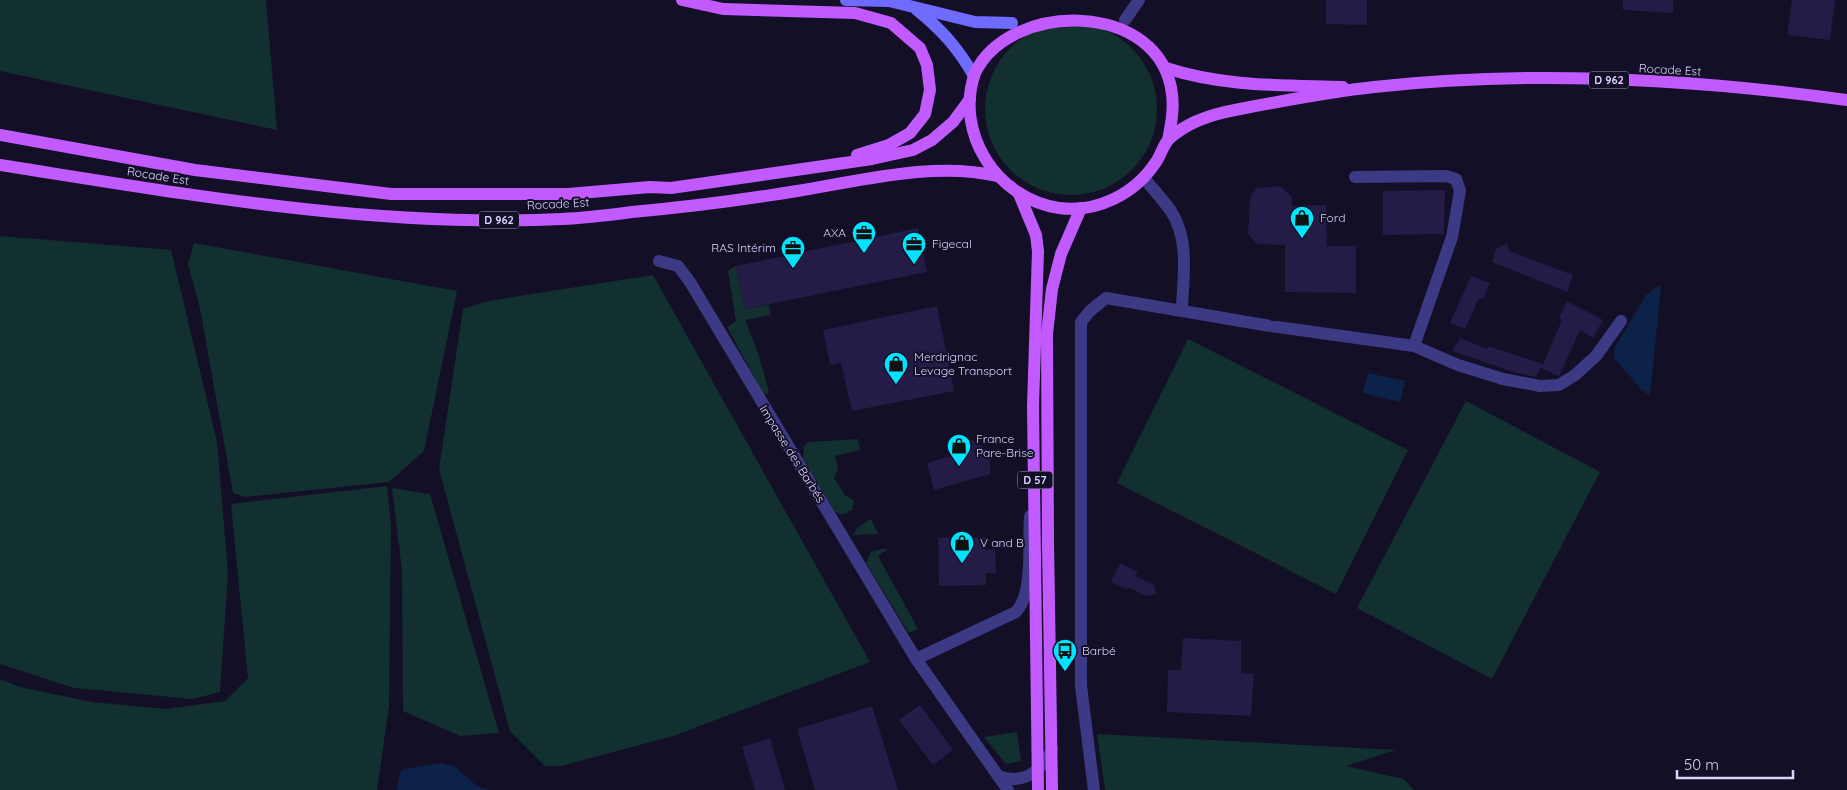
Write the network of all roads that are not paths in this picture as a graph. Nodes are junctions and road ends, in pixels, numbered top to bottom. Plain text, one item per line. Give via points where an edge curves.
1 (682, 0) edge
2 (846, 0) edge
3 (1139, 0) edge
4 (913, 7) junction
5 (1109, 11) dead end
6 (1125, 20) junction
7 (1166, 68) junction
8 (974, 76) junction
9 (1371, 88) junction
10 (970, 99) junction
11 (1847, 100) edge
12 (0, 135) edge
13 (1168, 140) junction
14 (0, 165) edge
15 (997, 176) junction
16 (1355, 177) dead end
17 (1144, 178) junction
18 (650, 187) junction
19 (1019, 194) junction
20 (1081, 208) junction
21 (659, 261) dead end
22 (1182, 309) junction
23 (1621, 322) dead end
24 (1414, 346) junction
25 (1034, 443) junction
26 (916, 659) junction
27 (1052, 749) junction
28 (1038, 770) junction
29 (998, 776) junction
30 (1008, 790) edge
31 (1038, 790) edge
32 (1052, 790) edge
33 (1094, 790) edge

1 - 18 main road via 723,9 855,13 891,23 920,48 930,90 925,114 910,133 889,146 860,154 670,180
2 - 4 main road via 889,1
3 - 6 street
4 - 8 main road via 941,29 960,50
4 - 8 main road via 975,22 1016,21 996,38
5 - 6 main road
6 - 7 main road via 1150,41
7 - 9 main road, D 962 via 1196,78 1231,83
7 - 13 main road via 1173,116
8 - 10 main road
9 - 11 main road, Rocade Est / D 962 via 1482,80 1596,80 1780,90
9 - 13 main road, D 962 via 1233,110 1199,120
10 - 15 main road via 975,136 981,153
10 - 18 main road, Rocade Est / D 962 via 953,122 932,140 913,150 862,161 671,188
12 - 18 main road, Rocade Est / D 962 via 196,170 391,194 568,194
13 - 17 main road
14 - 15 main road, Rocade Est / D 962 via 205,198 394,217 480,220 563,219 721,203 948,170
15 - 19 main road
16 - 24 street via 1446,176 1456,179 1460,191 1452,237
17 - 20 main road via 1126,193 1104,203
17 - 22 street via 1171,212 1179,228 1185,250
19 - 20 main road via 1038,203
19 - 25 main road, D 57 via 1036,235 1038,251
20 - 27 main road, D 57 via 1061,254 1052,289 1047,334
21 - 26 street, Impasse des Barbés via 678,266 690,282
22 - 24 street via 1270,326
22 - 33 street via 1106,298 1081,322 1081,686
23 - 24 street via 1596,356 1559,385 1540,386 1503,379 1458,365
25 - 26 street via 1027,593 1020,608
25 - 28 main road, D 57
26 - 29 street, Impasse des Barbés
27 - 28 street
27 - 32 main road, D 57
28 - 29 street via 1020,780
28 - 31 main road, D 57
29 - 30 street, Impasse des Barbés

